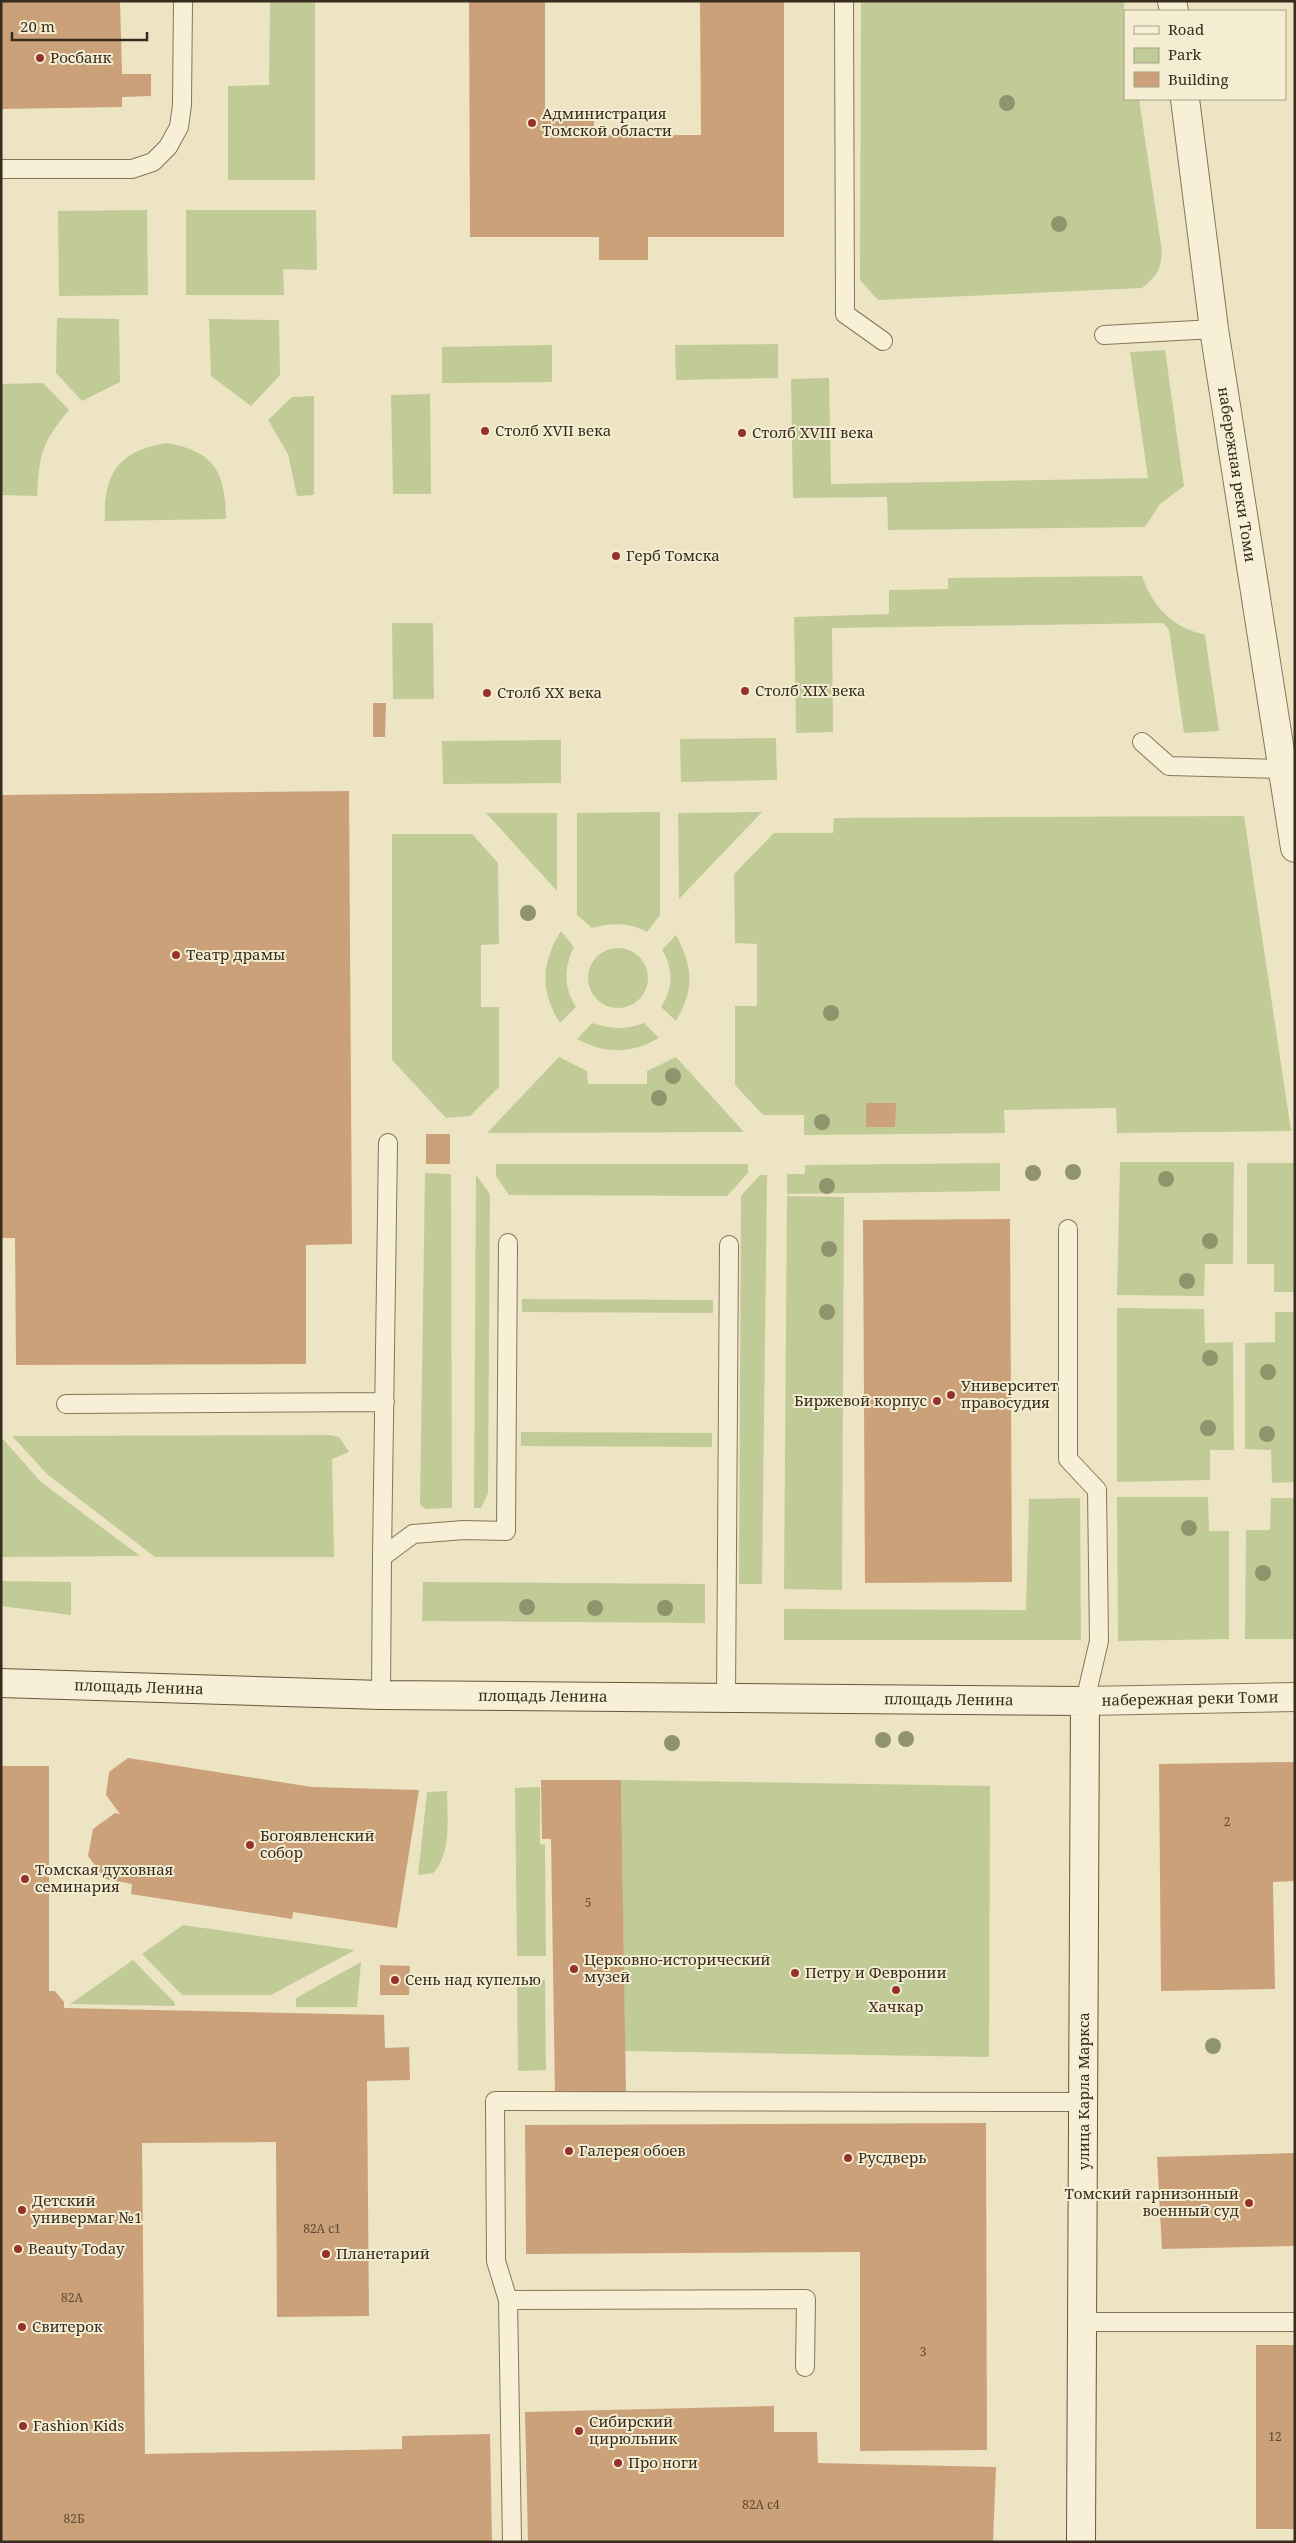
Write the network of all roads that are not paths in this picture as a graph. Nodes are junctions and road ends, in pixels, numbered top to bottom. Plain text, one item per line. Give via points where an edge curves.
1 (183, 1) edge
2 (844, 1) edge
3 (1185, 100) edge
4 (1, 169) edge
5 (1214, 329) junction
6 (1104, 335) dead end
7 (883, 341) dead end
8 (1142, 742) dead end
9 (1282, 769) junction
10 (1295, 848) edge
11 (388, 1143) dead end
12 (1068, 1229) dead end
13 (508, 1243) dead end
14 (729, 1245) dead end
15 (384, 1402) junction
16 (66, 1404) dead end
17 (382, 1557) junction
18 (1, 1683) edge
19 (381, 1695) junction
20 (1295, 1697) edge
21 (726, 1699) junction
22 (1086, 1701) junction
23 (1084, 2102) junction
24 (508, 2300) junction
25 (1083, 2322) junction
26 (1295, 2322) edge
27 (805, 2367) dead end
28 (512, 2542) edge
29 (1081, 2542) edge

1 - 4 lane via 179,127 168,147 153,162 132,169
2 - 7 lane via 845,314
3 - 5 street, набережная реки Томи
5 - 6 lane
5 - 9 street, набережная реки Томи
8 - 9 lane via 1169,766
9 - 10 street, набережная реки Томи
11 - 15 lane
12 - 22 lane via 1068,1459 1097,1490 1099,1641
13 - 17 lane via 506,1531 413,1534
14 - 21 lane
15 - 16 lane
15 - 17 lane
17 - 19 lane
18 - 19 street, площадь Ленина
19 - 21 street, площадь Ленина
20 - 22 street, набережная реки Томи
21 - 22 street, площадь Ленина
22 - 23 street, улица Карла Маркса
23 - 24 lane via 495,2101 496,2261
23 - 25 street, улица Карла Маркса
24 - 27 lane via 806,2299
24 - 28 lane
25 - 26 lane
25 - 29 street, улица Карла Маркса

